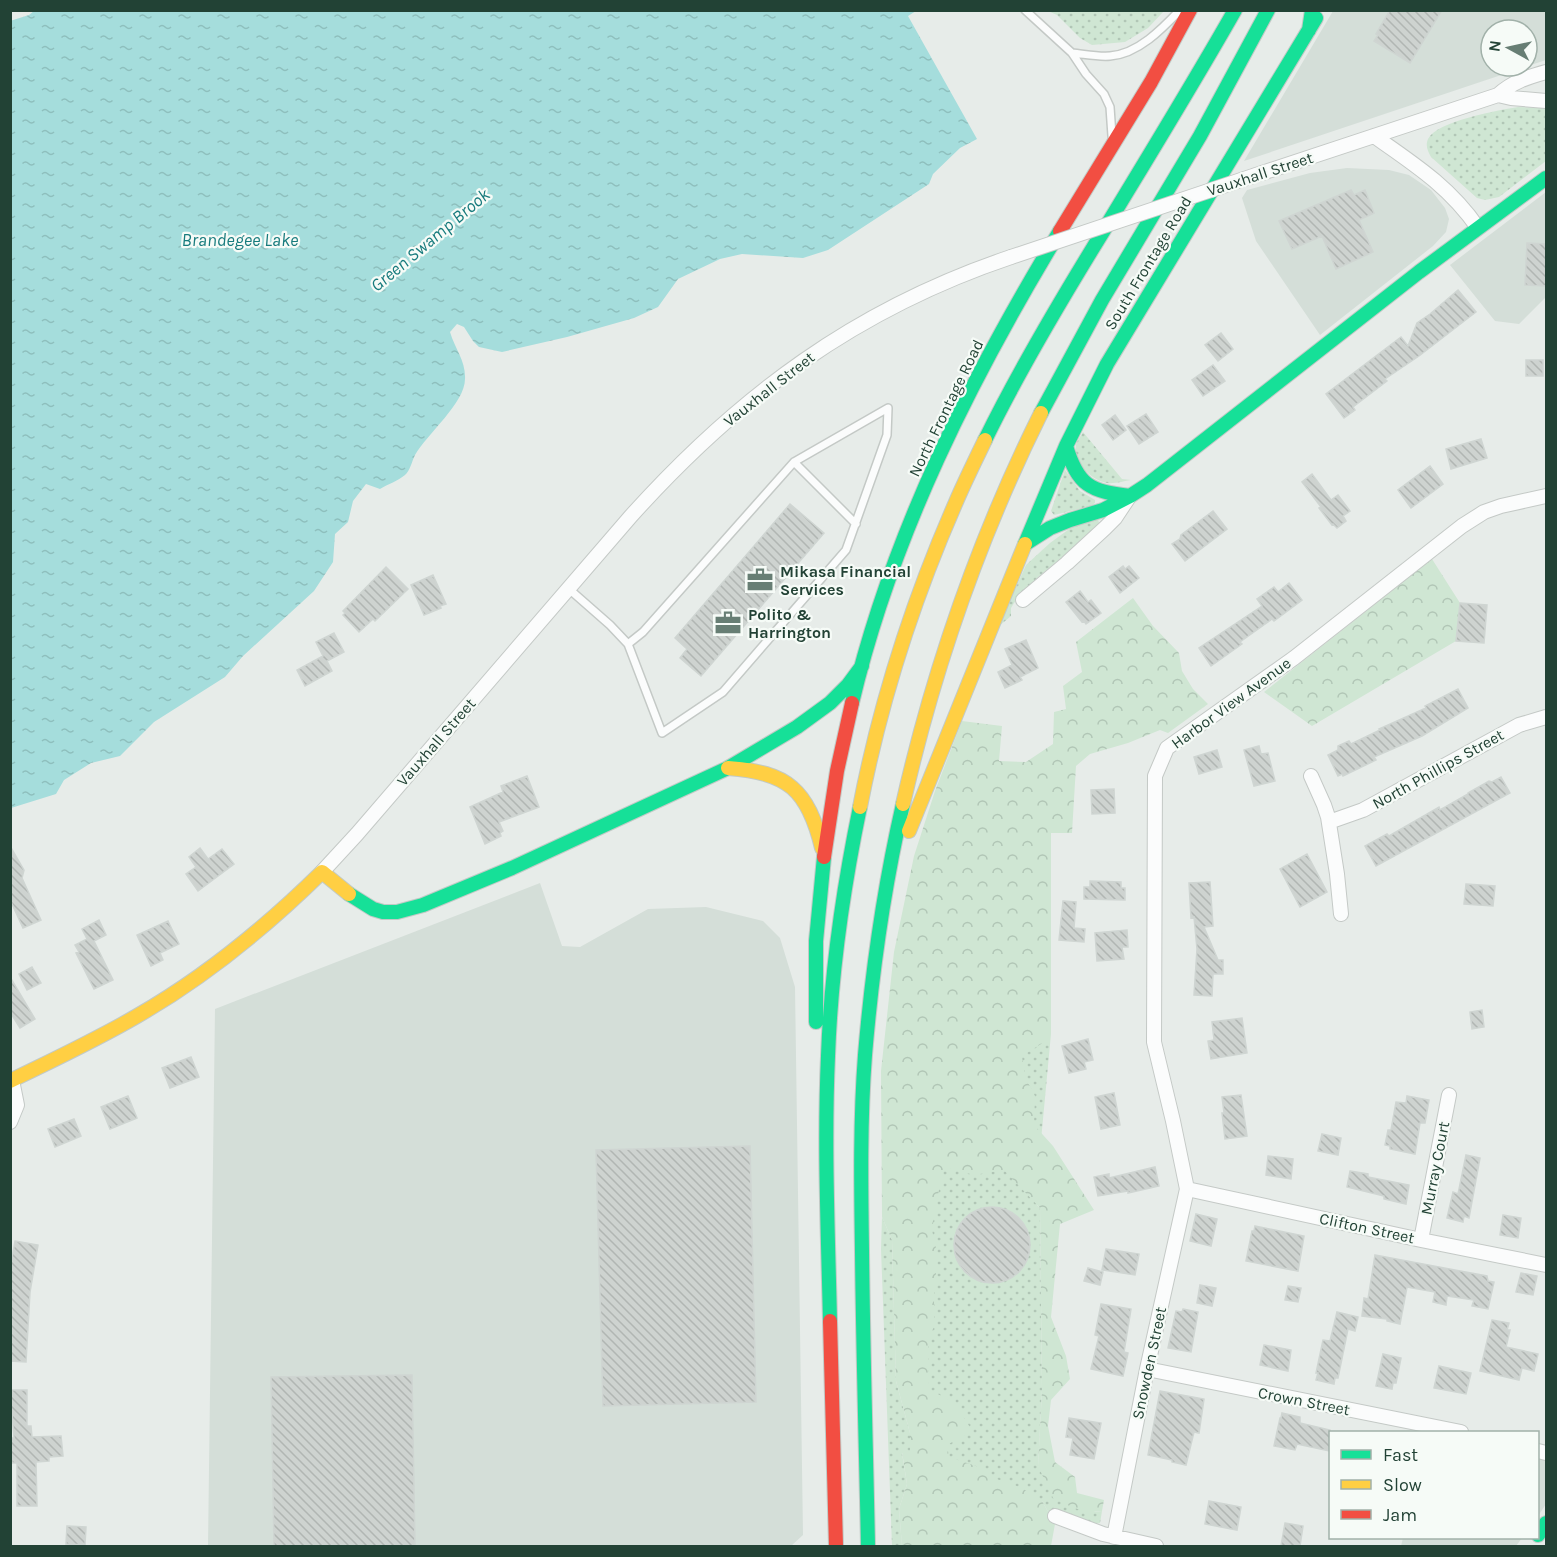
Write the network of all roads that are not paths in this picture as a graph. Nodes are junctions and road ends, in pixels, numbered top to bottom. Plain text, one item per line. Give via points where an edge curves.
1 (1025, 10) edge
2 (1180, 10) edge
3 (1190, 10) edge
4 (1234, 10) edge
5 (1268, 10) edge
6 (1312, 10) edge
7 (1321, 10) edge
8 (1309, 30) junction
9 (1072, 53) junction
10 (1546, 72) edge
11 (1498, 95) junction
12 (1546, 101) edge
13 (1374, 136) junction
14 (1111, 149) junction
15 (1546, 178) edge
16 (1478, 228) junction
17 (1066, 446) junction
18 (794, 462) junction
19 (1130, 496) junction
20 (1546, 496) edge
21 (856, 524) junction
22 (1024, 544) junction
23 (569, 588) junction
24 (1023, 600) dead end
25 (628, 644) junction
26 (862, 666) junction
27 (1546, 717) edge
28 (728, 768) junction
29 (1311, 776) dead end
30 (1329, 822) junction
31 (824, 857) junction
32 (322, 872) junction
33 (886, 887) junction
34 (1341, 914) dead end
35 (11, 1080) edge
36 (826, 1090) junction
37 (1449, 1095) dead end
38 (10, 1122) edge
39 (1188, 1189) junction
40 (1421, 1240) junction
41 (1546, 1265) edge
42 (1147, 1369) junction
43 (1456, 1431) edge
44 (1054, 1516) dead end
45 (1114, 1537) junction
46 (836, 1546) edge
47 (868, 1546) edge
48 (1156, 1546) edge

1 - 9 lane
2 - 9 lane via 1157,33 1130,50 1110,56
3 - 14 main road, North Frontage Road
4 - 36 main road via 1014,384 934,552 895,666 859,807 838,940
5 - 33 main road via 1202,133 1075,348 994,513 926,710
6 - 8 main road
7 - 8 main road, South Frontage Road
8 - 17 main road, South Frontage Road via 1124,334
9 - 14 lane via 1107,100 1112,122
10 - 11 street, Vauxhall Street via 1517,81
11 - 12 street
11 - 13 street, Vauxhall Street
13 - 16 street via 1444,187
13 - 23 street, Vauxhall Street, bridge via 964,274 854,328 776,380 719,427 670,474
14 - 26 main road, North Frontage Road via 1006,322 960,411 898,557
15 - 16 main road
16 - 19 main road
17 - 19 main road via 1073,467 1088,486 1104,493
17 - 22 main road, South Frontage Road
18 - 21 lane
18 - 21 lane via 888,408 887,435
18 - 25 lane
19 - 22 main road via 1050,528
19 - 24 street via 1105,528
20 - 39 street, Harbor View Avenue via 1501,506 1462,526 1294,657 1167,748 1155,776 1154,1042
21 - 25 lane via 846,550 723,692 662,733
22 - 33 main road, South Frontage Road
23 - 25 lane
23 - 32 street, Vauxhall Street
26 - 28 main road via 830,703
26 - 31 main road, North Frontage Road via 843,740
27 - 30 street, North Phillips Street via 1519,725 1364,810
28 - 31 main road via 767,773 799,793 817,828
28 - 32 main road via 512,868 408,910 388,912 364,905
29 - 30 street
30 - 34 street
31 - 36 main road, North Frontage Road via 815,991
32 - 35 main road, Vauxhall Street via 281,912 195,980 137,1017
33 - 47 main road via 870,1005 862,1118
35 - 38 street via 17,1105
36 - 46 main road
37 - 40 street, Murray Court
39 - 40 street, Clifton Street
39 - 42 street, Snowden Street
40 - 41 street, Clifton Street
42 - 43 street, Crown Street
42 - 45 street, Snowden Street
44 - 45 street
45 - 48 street

